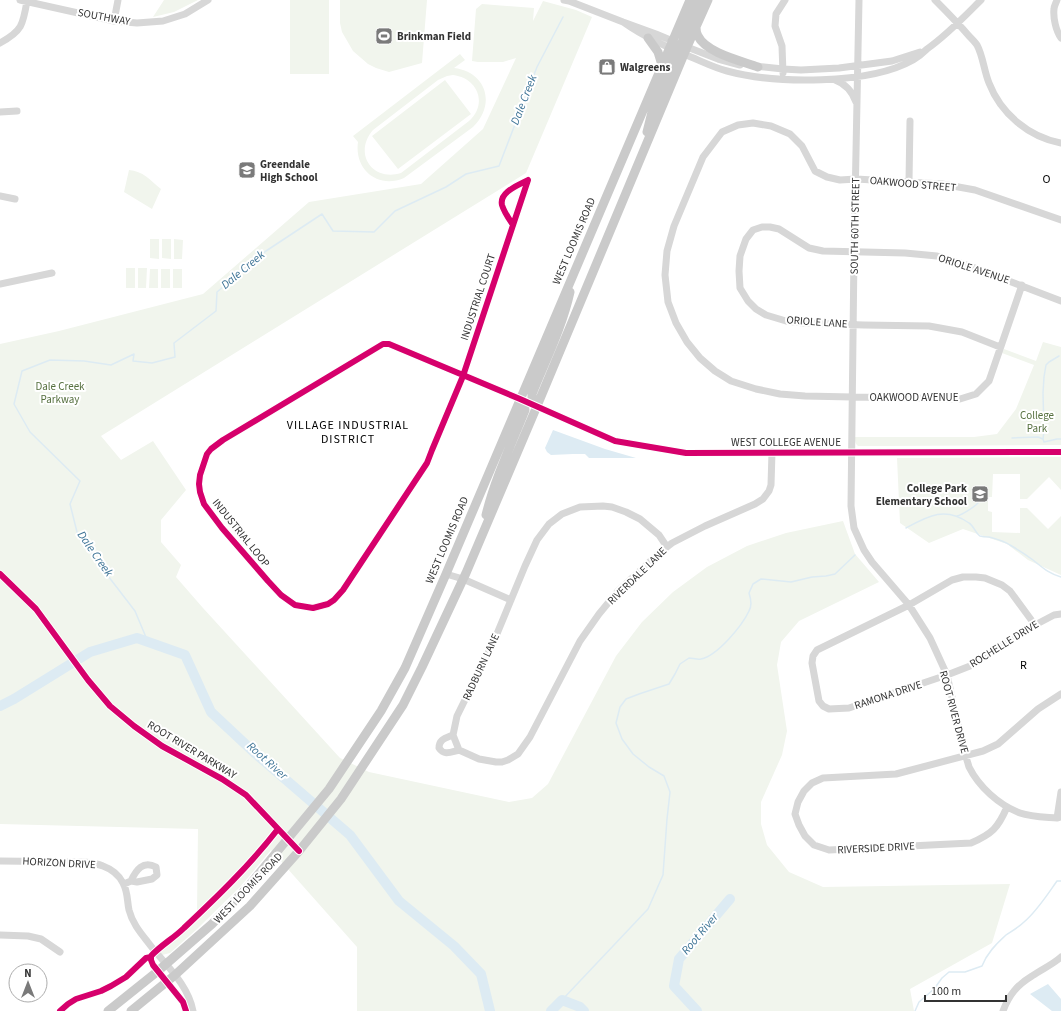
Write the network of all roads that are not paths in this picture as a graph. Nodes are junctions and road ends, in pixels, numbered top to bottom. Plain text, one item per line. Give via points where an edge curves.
1 (118, 0) edge
2 (208, 0) edge
3 (564, 0) edge
4 (690, 0) edge
5 (699, 0) edge
6 (708, 0) edge
7 (785, 0) edge
8 (858, 0) edge
9 (935, 0) edge
10 (981, 0) edge
11 (1057, 0) edge
12 (24, 1) edge
13 (114, 21) junction
14 (623, 22) junction
15 (958, 23) junction
16 (696, 27) junction
17 (648, 38) junction
18 (1061, 38) edge
19 (0, 43) edge
20 (679, 48) junction
21 (926, 50) junction
22 (662, 65) junction
23 (858, 66) junction
24 (758, 67) junction
25 (783, 69) junction
26 (858, 77) junction
27 (783, 79) junction
28 (833, 79) junction
29 (857, 107) junction
30 (17, 111) dead end
31 (0, 112) edge
32 (910, 121) dead end
33 (1061, 143) edge
34 (856, 179) junction
35 (909, 181) junction
36 (0, 196) edge
37 (15, 199) dead end
38 (1061, 220) edge
39 (513, 224) junction
40 (854, 252) junction
41 (52, 272) dead end
42 (574, 273) junction
43 (0, 284) edge
44 (1022, 285) junction
45 (1061, 300) edge
46 (853, 324) junction
47 (1000, 347) junction
48 (462, 376) junction
49 (852, 397) junction
50 (520, 399) junction
51 (537, 406) junction
52 (772, 452) junction
53 (851, 452) junction
54 (1061, 452) edge
55 (478, 544) junction
56 (667, 547) junction
57 (0, 574) edge
58 (446, 574) junction
59 (463, 579) junction
60 (511, 600) junction
61 (909, 605) junction
62 (1061, 614) edge
63 (1035, 625) junction
64 (947, 675) junction
65 (1061, 694) edge
66 (453, 735) junction
67 (459, 750) junction
68 (965, 755) junction
69 (1061, 792) edge
70 (1007, 807) junction
71 (1059, 818) edge
72 (288, 839) junction
73 (300, 851) junction
74 (0, 861) edge
75 (0, 935) edge
76 (60, 952) dead end
77 (1061, 957) edge
78 (166, 964) junction
79 (175, 975) junction
80 (108, 1011) edge
81 (132, 1011) edge
82 (193, 1011) edge
83 (1003, 1011) edge

1 - 13 street
2 - 13 street, SOUTHWAY via 185,14 163,21
3 - 14 street
4 - 20 main road, WEST LOOMIS ROAD
5 - 20 main road
6 - 16 main road, WEST LOOMIS ROAD
7 - 25 street via 776,14 775,26 782,46
8 - 23 street, SOUTH 60TH STREET
9 - 15 street
10 - 15 street
11 - 18 street via 1054,9 1055,21
12 - 13 street, SOUTHWAY
12 - 19 street via 24,21 18,30
14 - 17 street
14 - 20 street via 656,34
15 - 21 street
15 - 33 street via 977,45 989,83 1002,106 1015,121 1032,133
16 - 20 main road, WEST LOOMIS ROAD
16 - 24 main road via 698,37 711,49
17 - 20 street
17 - 22 main road via 658,52
20 - 22 main road, WEST LOOMIS ROAD
20 - 24 street
20 - 27 street via 728,71
20 - 51 main road, WEST LOOMIS ROAD via 642,157
21 - 23 street via 892,61
21 - 26 street via 900,66
22 - 42 main road, WEST LOOMIS ROAD
23 - 25 street
23 - 26 street, SOUTH 60TH STREET
24 - 25 street
25 - 27 street
26 - 28 street
26 - 29 street, SOUTH 60TH STREET
27 - 28 street
28 - 29 street via 849,89
29 - 34 street, SOUTH 60TH STREET
30 - 31 street
32 - 35 street
34 - 35 street, OAKWOOD STREET
34 - 40 street, SOUTH 60TH STREET
34 - 49 street, OAKWOOD STREET via 840,180 816,171 802,146 790,134 771,126 753,123 738,125 722,132 703,156 674,226 667,252 665,276 668,302 676,323 687,342 715,371 731,381 780,394
35 - 38 street, OAKWOOD STREET via 975,190
36 - 37 street
39 - 39 street, INDUSTRIAL COURT via 518,208 528,180 511,189 503,198 502,206
39 - 48 street, INDUSTRIAL COURT
40 - 44 street, ORIOLE AVENUE via 937,256
40 - 46 street, SOUTH 60TH STREET
40 - 46 street, ORIOLE LANE via 809,248 779,229 762,227 753,230 746,239 740,256 739,271 740,288 748,301 766,315 804,323
41 - 43 street
42 - 50 main road, WEST LOOMIS ROAD
42 - 51 main road via 558,332 532,394
44 - 45 street, ORIOLE AVENUE
44 - 47 street, OAKWOOD AVENUE
46 - 47 street, ORIOLE LANE via 929,326 962,332
46 - 49 street, SOUTH 60TH STREET
47 - 49 street, OAKWOOD AVENUE via 989,381 976,394 960,399
48 - 48 street, INDUSTRIAL LOOP via 384,344 211,449 200,475 200,492 204,504 281,596 295,605 313,608 328,604 343,590 426,463
48 - 50 street, INDUSTRIAL LOOP
49 - 53 street, SOUTH 60TH STREET
50 - 51 street, WEST COLLEGE AVENUE
50 - 55 main road via 525,410 492,493
50 - 58 main road, WEST LOOMIS ROAD
51 - 52 street, WEST COLLEGE AVENUE via 615,441 686,453
51 - 55 main road, WEST LOOMIS ROAD
52 - 53 street, WEST COLLEGE AVENUE
52 - 56 street, RIVERDALE LANE via 771,485 763,499
53 - 54 street, WEST COLLEGE AVENUE
53 - 61 street, ROOT RIVER DRIVE via 851,506 854,528 872,562
55 - 59 main road, WEST LOOMIS ROAD
56 - 60 street, RADBURN LANE via 659,535 640,519 626,512 603,506 580,507 562,514 549,524 537,540
56 - 67 street, RIVERDALE LANE via 618,591 586,632 530,737 518,754 508,760 496,762 479,759
57 - 72 street, ROOT RIVER PARKWAY via 36,609 110,706 162,746 246,795
58 - 59 street
58 - 72 main road, WEST LOOMIS ROAD via 405,668 385,705 330,786
59 - 60 street
59 - 73 main road, WEST LOOMIS ROAD via 403,705 344,794
60 - 66 street, RADBURN LANE via 457,716
61 - 63 street via 952,580 964,577 985,578 1010,591
61 - 64 street, ROOT RIVER DRIVE via 930,638
61 - 64 street, RAMONA DRIVE via 817,650 812,656 812,663 822,706 829,709 849,708
62 - 63 street, ROCHELLE DRIVE
63 - 64 street, ROCHELLE DRIVE via 970,666
64 - 68 street, ROOT RIVER DRIVE
65 - 68 street via 998,744
66 - 67 street
66 - 67 street via 442,739 439,748 443,753
68 - 70 street, ROOT RIVER DRIVE via 969,768 977,780 990,795
68 - 70 street, RIVERSIDE DRIVE via 896,774 823,778 812,783 798,802 795,814 799,826 814,845 829,850 971,843 993,831
69 - 71 street
70 - 71 street, ROOT RIVER DRIVE via 1021,813
72 - 73 street, ROOT RIVER PARKWAY
72 - 78 main road, WEST LOOMIS ROAD via 247,888 212,924
73 - 79 main road, WEST LOOMIS ROAD via 250,906
74 - 78 street, HORIZON DRIVE via 88,863 102,865 114,872 127,883 132,920
75 - 76 street via 40,939
77 - 83 street via 1018,986 1007,1000
78 - 79 street, HORIZON DRIVE
78 - 80 main road, WEST LOOMIS ROAD
79 - 81 main road, WEST LOOMIS ROAD
79 - 82 street, HORIZON DRIVE via 186,991

